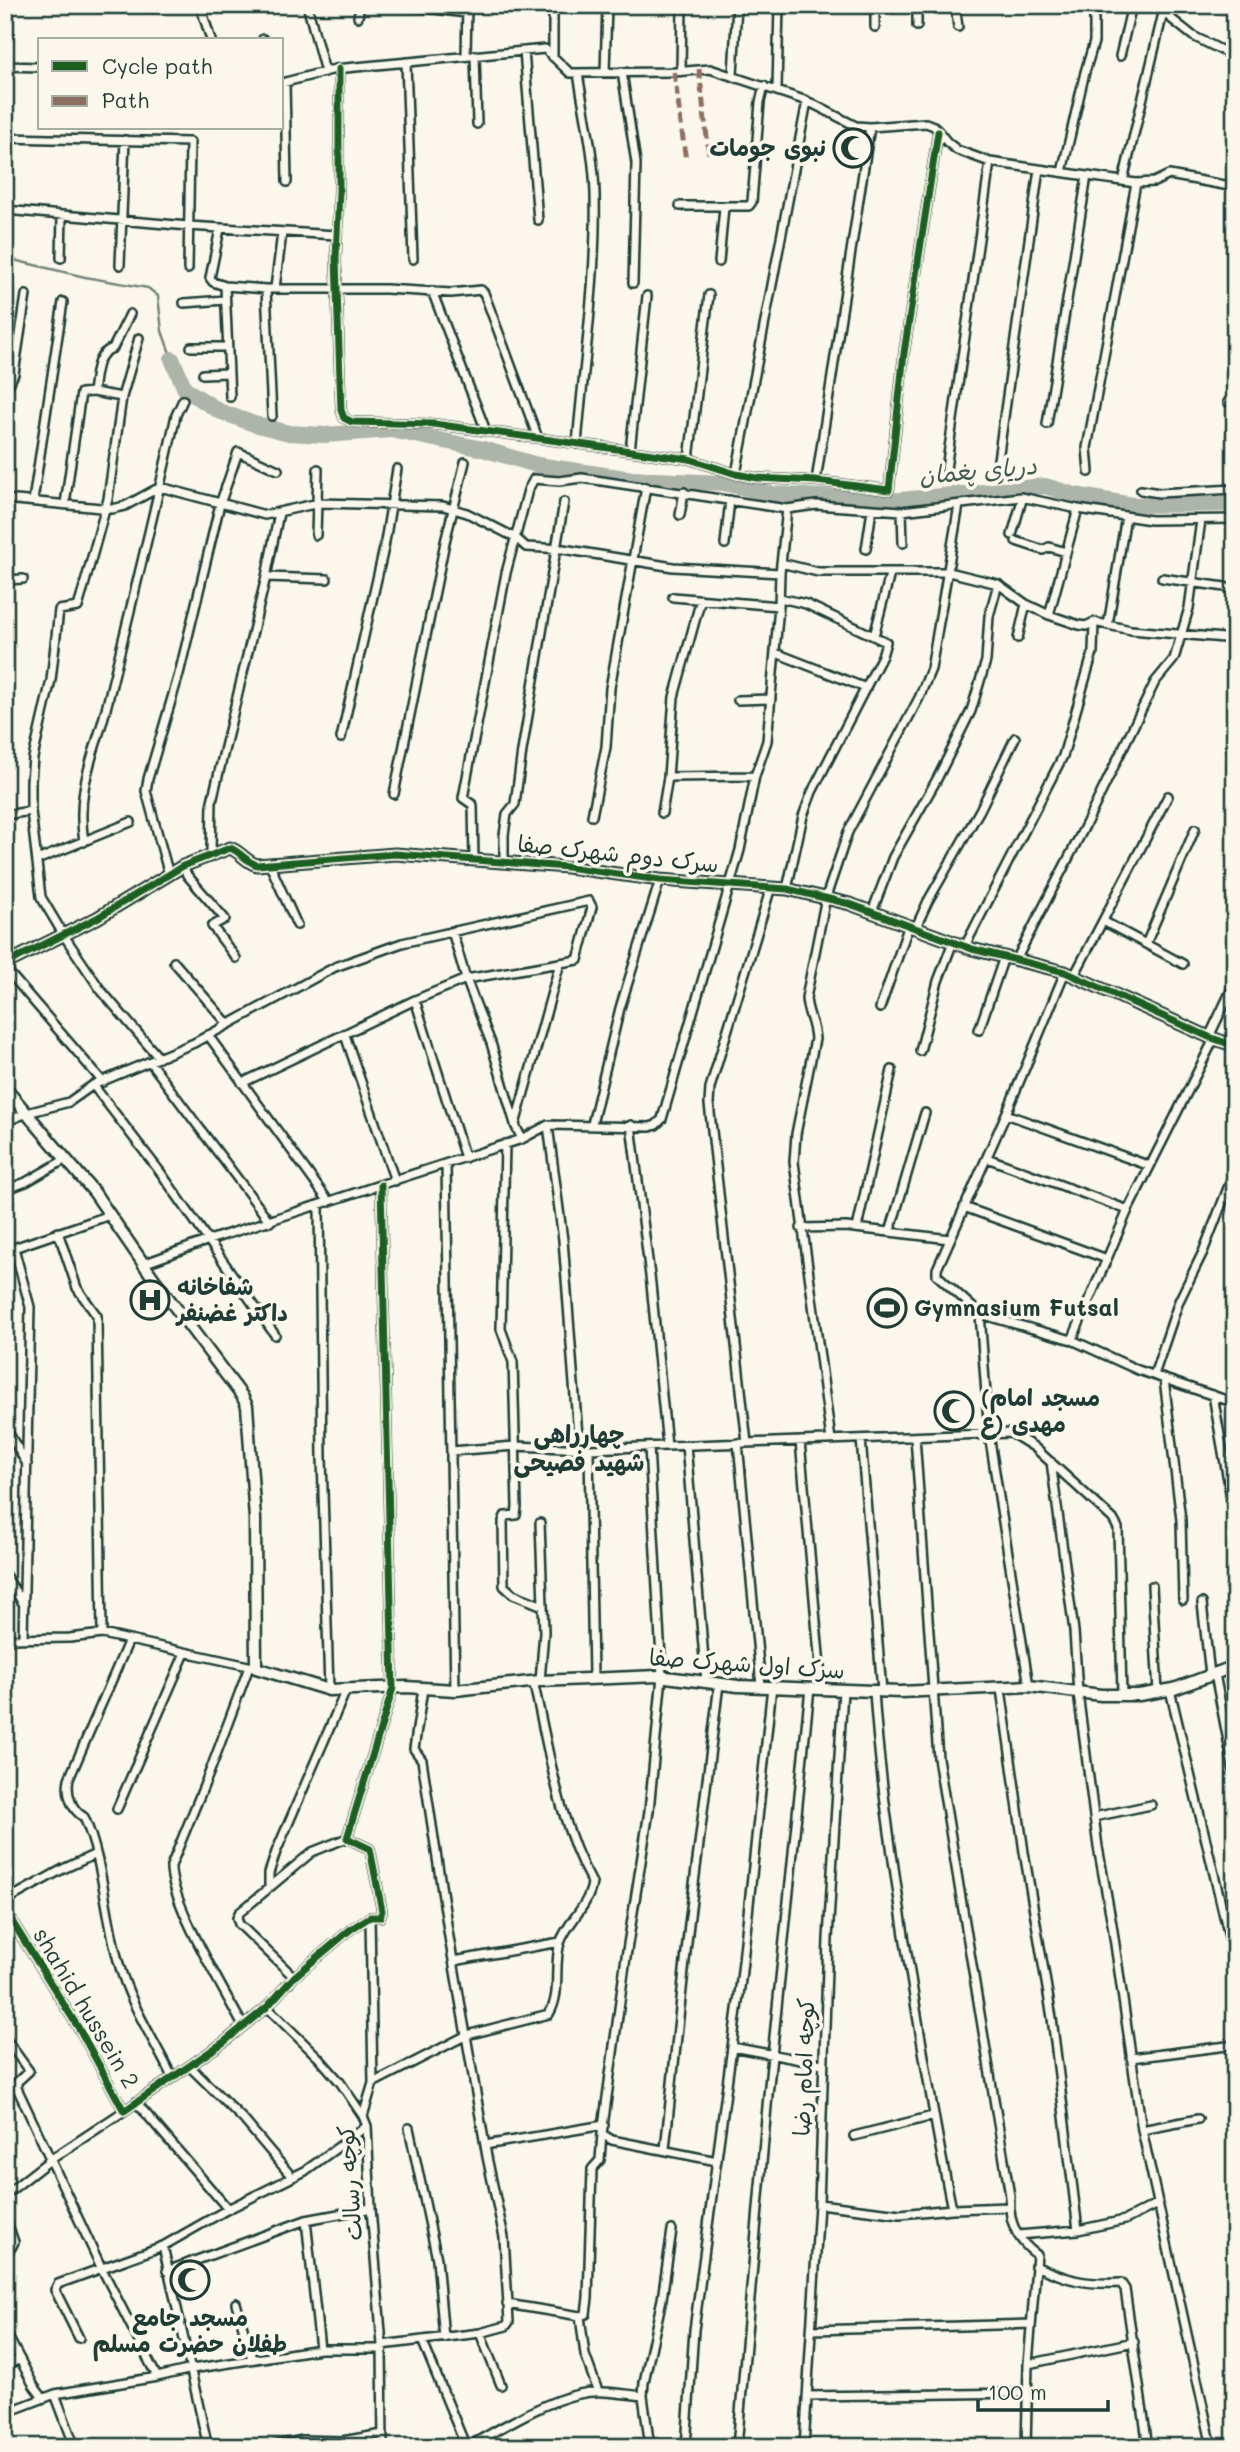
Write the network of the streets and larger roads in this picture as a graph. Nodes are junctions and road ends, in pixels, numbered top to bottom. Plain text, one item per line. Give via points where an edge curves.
1 (143, 5) edge
2 (307, 5) edge
3 (360, 5) edge
4 (401, 5) edge
5 (553, 5) edge
6 (607, 5) edge
7 (682, 5) edge
8 (737, 5) edge
9 (779, 5) edge
10 (875, 5) edge
11 (917, 5) edge
12 (955, 5) edge
13 (1094, 5) edge
14 (1132, 5) edge
15 (1154, 5) edge
16 (200, 6) edge
17 (467, 9) edge
18 (1163, 13) junction
19 (358, 17) dead end
20 (916, 26) dead end
21 (875, 27) dead end
22 (958, 27) dead end
23 (210, 38) edge
24 (524, 51) junction
25 (470, 55) junction
26 (1120, 57) dead end
27 (1235, 57) edge
28 (553, 58) junction
29 (406, 62) junction
30 (5, 66) edge
31 (38, 67) edge
32 (339, 69) junction
33 (681, 71) junction
34 (325, 72) junction
35 (605, 72) junction
36 (622, 72) junction
37 (578, 73) junction
38 (733, 75) junction
39 (284, 82) edge
40 (764, 86) junction
41 (777, 89) junction
42 (807, 101) junction
43 (284, 107) edge
44 (477, 124) dead end
45 (870, 127) junction
46 (135, 130) edge
47 (938, 132) junction
48 (5, 138) edge
49 (125, 139) junction
50 (134, 139) junction
51 (990, 162) junction
52 (1039, 169) junction
53 (1062, 172) junction
54 (1087, 176) junction
55 (1123, 181) junction
56 (287, 182) dead end
57 (1136, 183) junction
58 (1235, 187) edge
59 (680, 206) dead end
60 (724, 207) junction
61 (5, 210) edge
62 (62, 215) junction
63 (538, 219) dead end
64 (122, 221) junction
65 (188, 226) junction
66 (220, 229) junction
67 (282, 233) junction
68 (336, 235) junction
69 (61, 258) dead end
70 (413, 259) dead end
71 (719, 262) dead end
72 (120, 265) dead end
73 (188, 269) dead end
74 (633, 283) dead end
75 (225, 286) junction
76 (275, 288) junction
77 (338, 288) junction
78 (266, 289) junction
79 (432, 290) junction
80 (26, 295) dead end
81 (709, 295) dead end
82 (647, 296) dead end
83 (225, 300) junction
84 (63, 302) dead end
85 (184, 303) dead end
86 (130, 314) dead end
87 (139, 338) dead end
88 (191, 347) dead end
89 (227, 347) junction
90 (203, 373) dead end
91 (228, 373) junction
92 (93, 392) junction
93 (5, 397) edge
94 (122, 397) junction
95 (230, 397) dead end
96 (183, 400) dead end
97 (272, 416) dead end
98 (1047, 424) dead end
99 (486, 431) junction
100 (538, 438) junction
101 (577, 444) junction
102 (629, 451) junction
103 (689, 459) junction
104 (465, 462) dead end
105 (318, 469) dead end
106 (397, 469) dead end
107 (946, 469) dead end
108 (278, 470) dead end
109 (1089, 472) dead end
110 (736, 474) junction
111 (996, 474) dead end
112 (816, 481) junction
113 (646, 486) junction
114 (160, 487) junction
115 (1235, 489) edge
116 (1141, 490) dead end
117 (684, 492) junction
118 (1021, 497) junction
119 (5, 499) edge
120 (730, 500) junction
121 (33, 501) junction
122 (564, 502) dead end
123 (319, 503) junction
124 (390, 503) junction
125 (65, 504) junction
126 (220, 504) junction
127 (959, 505) junction
128 (104, 508) junction
129 (453, 509) junction
130 (787, 509) junction
131 (1078, 509) junction
132 (872, 510) junction
133 (901, 511) junction
134 (279, 513) junction
135 (680, 515) dead end
136 (1126, 516) junction
137 (1235, 519) edge
138 (1201, 520) junction
139 (316, 536) dead end
140 (516, 538) junction
141 (903, 543) dead end
142 (725, 544) dead end
143 (556, 549) junction
144 (866, 549) dead end
145 (1066, 552) junction
146 (634, 561) junction
147 (781, 563) junction
148 (949, 572) junction
149 (780, 573) junction
150 (890, 574) junction
151 (266, 577) junction
152 (1162, 578) dead end
153 (23, 579) dead end
154 (327, 579) dead end
155 (5, 580) edge
156 (1193, 583) junction
157 (998, 584) junction
158 (1235, 591) edge
159 (673, 597) dead end
160 (701, 599) junction
161 (779, 602) junction
162 (1026, 604) junction
163 (1049, 615) junction
164 (1094, 622) junction
165 (1108, 625) junction
166 (1181, 635) junction
167 (874, 636) junction
168 (1235, 636) edge
169 (1017, 638) dead end
170 (776, 653) junction
171 (866, 688) junction
172 (771, 699) junction
173 (737, 700) dead end
174 (341, 738) dead end
175 (1015, 738) dead end
176 (755, 776) junction
177 (668, 777) junction
178 (394, 794) dead end
179 (1168, 796) dead end
180 (32, 811) junction
181 (662, 813) dead end
182 (5, 815) edge
183 (592, 817) dead end
184 (131, 822) dead end
185 (1195, 829) dead end
186 (83, 842) junction
187 (211, 854) junction
188 (37, 860) junction
189 (474, 860) junction
190 (504, 863) junction
191 (270, 865) junction
192 (184, 866) junction
193 (169, 875) junction
194 (660, 880) junction
195 (729, 884) junction
196 (771, 887) junction
197 (787, 889) junction
198 (826, 897) junction
199 (872, 912) junction
200 (1103, 921) junction
201 (296, 925) dead end
202 (913, 926) junction
203 (452, 931) junction
204 (63, 934) junction
205 (953, 942) junction
206 (1146, 944) junction
207 (965, 946) junction
208 (1004, 957) junction
209 (236, 958) dead end
210 (1016, 960) junction
211 (174, 962) dead end
212 (560, 963) junction
213 (1183, 964) dead end
214 (5, 966) edge
215 (1070, 974) junction
216 (466, 979) junction
217 (1235, 982) edge
218 (415, 1000) junction
219 (880, 1008) dead end
220 (228, 1024) junction
221 (979, 1030) dead end
222 (208, 1035) junction
223 (345, 1035) junction
224 (1211, 1038) junction
225 (1235, 1046) edge
226 (920, 1051) dead end
227 (159, 1058) junction
228 (150, 1062) junction
229 (892, 1070) dead end
230 (103, 1082) junction
231 (242, 1083) junction
232 (93, 1085) junction
233 (5, 1088) edge
234 (27, 1113) junction
235 (925, 1113) dead end
236 (1006, 1114) junction
237 (5, 1122) edge
238 (515, 1125) junction
239 (548, 1125) junction
240 (592, 1125) junction
241 (631, 1125) junction
242 (522, 1139) junction
243 (505, 1144) junction
244 (465, 1158) junction
245 (987, 1158) junction
246 (66, 1159) junction
247 (446, 1164) junction
248 (1150, 1166) junction
249 (1235, 1170) edge
250 (395, 1181) junction
251 (381, 1185) junction
252 (5, 1190) edge
253 (329, 1202) junction
254 (319, 1206) junction
255 (964, 1207) junction
256 (1128, 1210) junction
257 (110, 1215) junction
258 (270, 1222) junction
259 (802, 1228) junction
260 (857, 1228) junction
261 (58, 1232) junction
262 (890, 1232) junction
263 (950, 1238) junction
264 (209, 1240) junction
265 (14, 1248) junction
266 (5, 1251) edge
267 (1107, 1259) junction
268 (143, 1264) junction
269 (980, 1314) junction
270 (275, 1335) dead end
271 (1072, 1340) junction
272 (1154, 1375) junction
273 (1164, 1378) junction
274 (1213, 1395) junction
275 (1235, 1403) edge
276 (5, 1427) edge
277 (989, 1434) junction
278 (915, 1437) junction
279 (861, 1439) junction
280 (831, 1440) junction
281 (800, 1441) junction
282 (738, 1443) junction
283 (747, 1443) junction
284 (686, 1445) junction
285 (514, 1446) junction
286 (667, 1446) junction
287 (649, 1447) junction
288 (579, 1449) junction
289 (589, 1449) junction
290 (451, 1451) junction
291 (1051, 1462) junction
292 (27, 1464) junction
293 (1235, 1521) edge
294 (540, 1523) dead end
295 (5, 1575) edge
296 (1152, 1586) dead end
297 (1183, 1600) dead end
298 (1202, 1603) dead end
299 (24, 1606) junction
300 (543, 1606) junction
301 (102, 1634) junction
302 (5, 1639) edge
303 (23, 1639) junction
304 (130, 1640) junction
305 (185, 1653) junction
306 (1235, 1666) edge
307 (252, 1667) junction
308 (1212, 1675) junction
309 (662, 1676) junction
310 (593, 1677) junction
311 (537, 1681) junction
312 (706, 1682) junction
313 (719, 1684) junction
314 (767, 1686) junction
315 (1029, 1686) junction
316 (393, 1688) junction
317 (810, 1688) junction
318 (329, 1689) junction
319 (423, 1689) junction
320 (822, 1689) junction
321 (1001, 1689) junction
322 (346, 1690) junction
323 (454, 1690) junction
324 (844, 1690) junction
325 (1170, 1690) junction
326 (878, 1691) junction
327 (934, 1692) junction
328 (1158, 1692) junction
329 (1078, 1693) junction
330 (1122, 1695) junction
331 (1235, 1777) edge
332 (1151, 1805) dead end
333 (117, 1809) dead end
334 (1094, 1817) junction
335 (347, 1838) junction
336 (96, 1854) junction
337 (269, 1887) junction
338 (5, 1901) edge
339 (5, 1910) edge
340 (370, 1917) junction
341 (560, 1942) junction
342 (454, 1961) junction
343 (1235, 1962) edge
344 (294, 1977) junction
345 (267, 2007) junction
346 (243, 2026) junction
347 (467, 2035) junction
348 (5, 2038) edge
349 (1235, 2045) edge
350 (732, 2046) junction
351 (772, 2056) junction
352 (1131, 2057) junction
353 (822, 2064) junction
354 (190, 2067) junction
355 (172, 2077) junction
356 (373, 2083) junction
357 (136, 2102) junction
358 (124, 2111) junction
359 (363, 2116) junction
360 (933, 2116) junction
361 (1198, 2119) dead end
362 (604, 2125) junction
363 (367, 2126) junction
364 (409, 2128) dead end
365 (1142, 2130) junction
366 (602, 2134) junction
367 (854, 2136) dead end
368 (485, 2145) junction
369 (665, 2150) junction
370 (50, 2160) junction
371 (716, 2161) junction
372 (292, 2177) junction
373 (5, 2196) edge
374 (818, 2204) junction
375 (1157, 2204) junction
376 (1009, 2207) junction
377 (371, 2208) junction
378 (952, 2208) junction
379 (228, 2209) junction
380 (5, 2216) edge
381 (306, 2220) junction
382 (672, 2230) dead end
383 (1078, 2230) junction
384 (1018, 2235) junction
385 (163, 2246) junction
386 (5, 2250) edge
387 (1035, 2266) junction
388 (101, 2267) junction
389 (167, 2271) junction
390 (236, 2303) dead end
391 (508, 2304) junction
392 (580, 2316) junction
393 (1031, 2324) junction
394 (5, 2330) edge
395 (811, 2330) junction
396 (480, 2333) junction
397 (79, 2337) dead end
398 (444, 2338) junction
399 (422, 2340) junction
400 (1134, 2342) junction
401 (382, 2347) junction
402 (320, 2349) junction
403 (20, 2358) junction
404 (252, 2359) junction
405 (1028, 2364) junction
406 (5, 2366) edge
407 (191, 2369) junction
408 (157, 2377) junction
409 (501, 2385) dead end
410 (598, 2391) junction
411 (1028, 2393) junction
412 (55, 2394) junction
413 (643, 2396) junction
414 (807, 2396) junction
415 (43, 2398) junction
416 (5, 2413) edge
417 (383, 2434) junction
418 (75, 2447) edge
419 (208, 2447) edge
420 (268, 2447) edge
421 (383, 2447) edge
422 (466, 2447) edge
423 (650, 2447) edge
424 (686, 2447) edge
425 (737, 2447) edge
426 (804, 2447) edge
427 (1026, 2447) edge
428 (1148, 2447) edge
429 (1212, 2447) edge

1 - 16 street
2 - 34 street
3 - 19 street
4 - 17 street
5 - 28 street
6 - 35 street
7 - 33 street
8 - 38 street
9 - 41 street
10 - 21 street
11 - 20 street
12 - 22 street
13 - 53 street via 1094,42
14 - 26 street
15 - 18 street
16 - 23 street
17 - 25 street
18 - 27 street via 1193,36
18 - 55 street
24 - 25 street
24 - 28 street via 545,49
24 - 63 street
25 - 29 street
25 - 44 street
28 - 37 street via 570,73
29 - 32 street
29 - 70 street
30 - 31 street
32 - 34 street
32 - 68 street
33 - 36 street
33 - 38 street via 710,69
34 - 39 street
35 - 36 street
35 - 37 street
36 - 74 street via 636,163
37 - 101 street via 595,195
38 - 40 street
40 - 41 street
40 - 60 street via 752,202
41 - 42 street
42 - 45 street via 856,126
42 - 110 street
43 - 56 street
45 - 47 street via 926,123
45 - 112 street
46 - 50 street
47 - 51 street via 957,150
47 - 112 street via 904,353 889,490
48 - 49 street
49 - 50 street
49 - 64 street
50 - 65 street via 190,142
51 - 52 street
51 - 107 street
52 - 53 street
52 - 111 street
53 - 54 street
54 - 55 street
54 - 98 street
55 - 57 street
57 - 58 street via 1169,175
57 - 109 street via 1087,448
59 - 60 street
60 - 71 street
61 - 62 street
62 - 64 street
62 - 69 street
64 - 65 street
64 - 72 street
65 - 66 street
65 - 73 street
66 - 67 street
66 - 75 street via 210,278
67 - 68 street
67 - 76 street
68 - 77 street
75 - 78 street
75 - 83 street
76 - 77 street
76 - 78 street
77 - 79 street
77 - 99 street via 344,418
78 - 97 street
79 - 99 street
79 - 100 street via 484,293
80 - 93 street via 14,374
81 - 103 street
82 - 102 street
83 - 85 street
83 - 89 street
84 - 121 street
86 - 92 street via 113,348 99,357
87 - 94 street
88 - 89 street
89 - 91 street
90 - 91 street
91 - 95 street
92 - 94 street
92 - 125 street via 81,393
94 - 128 street
96 - 114 street
99 - 100 street
100 - 101 street
101 - 102 street
102 - 103 street
103 - 110 street
104 - 129 street
105 - 123 street
106 - 124 street
108 - 126 street via 238,452
110 - 112 street
113 - 117 street
113 - 140 street via 582,478 534,479
113 - 146 street
114 - 126 street
114 - 128 street via 125,506
114 - 186 street via 107,706 86,772
115 - 116 street
117 - 120 street
117 - 135 street
118 - 127 street
118 - 131 street
118 - 145 street via 1014,538 1043,551 1049,547
119 - 121 street
120 - 130 street
120 - 142 street
121 - 125 street
122 - 143 street
123 - 124 street
123 - 134 street
123 - 139 street
124 - 129 street
124 - 174 street
125 - 128 street
126 - 134 street via 253,513
126 - 193 street via 146,791
127 - 133 street
127 - 148 street
128 - 180 street via 78,607 59,610 51,680 33,758
129 - 140 street
129 - 178 street
130 - 132 street via 816,505
130 - 147 street
131 - 136 street
131 - 145 street
132 - 133 street
132 - 144 street
133 - 141 street
134 - 151 street
136 - 138 street
136 - 165 street
137 - 138 street
138 - 156 street
140 - 143 street via 526,547
140 - 189 street via 463,798 473,805
143 - 146 street
143 - 190 street via 515,804 507,814
145 - 163 street
146 - 149 street
146 - 183 street
147 - 149 street
147 - 150 street via 817,572
148 - 150 street
148 - 157 street
148 - 198 street via 931,669 848,832
149 - 161 street
150 - 167 street
151 - 154 street
151 - 187 street via 212,801
152 - 156 street
153 - 155 street
156 - 158 street
156 - 166 street
157 - 162 street
157 - 199 street via 989,617 986,662 971,711 893,857
159 - 160 street
160 - 161 street
160 - 177 street via 674,697
161 - 167 street via 806,604
161 - 170 street
162 - 163 street
162 - 169 street
163 - 164 street via 1086,626
164 - 165 street
164 - 207 street via 1093,652 1063,756
165 - 166 street
166 - 168 street
166 - 210 street via 1174,659 1155,682
167 - 171 street via 886,642
170 - 171 street
170 - 172 street
171 - 197 street via 812,792
172 - 173 street
172 - 176 street via 767,741
175 - 202 street via 980,810
176 - 177 street
176 - 195 street
177 - 181 street
179 - 200 street
180 - 182 street
180 - 188 street
184 - 186 street
185 - 206 street
186 - 188 street
187 - 191 street, سرک دوم شهرک صفا via 230,848 248,863
187 - 192 street, سرک دوم شهرک صفا
188 - 204 street via 41,897
189 - 190 street, سرک دوم شهرک صفا
189 - 191 street, سرک دوم شهرک صفا via 395,854
190 - 194 street, سرک دوم شهرک صفا
191 - 201 street
192 - 193 street, سرک دوم شهرک صفا
192 - 209 street via 225,919 212,926
193 - 204 street, سرک دوم شهرک صفا
194 - 195 street, سرک دوم شهرک صفا
194 - 240 street via 620,1008
195 - 196 street, سرک دوم شهرک صفا
195 - 241 street via 662,1119 650,1127
196 - 197 street, سرک دوم شهرک صفا
196 - 283 street via 709,1104
197 - 198 street, سرک دوم شهرک صفا
198 - 199 street, سرک دوم شهرک صفا
198 - 259 street via 806,998 815,1039 796,1134 794,1162
199 - 202 street, سرک دوم شهرک صفا
200 - 206 street
200 - 215 street
202 - 205 street, سرک دوم شهرک صفا
202 - 219 street
203 - 212 street via 589,901 592,907 578,960
203 - 216 street
203 - 220 street via 335,967
204 - 214 street, سرک دوم شهرک صفا
204 - 227 street via 100,989
205 - 207 street, سرک دوم شهرک صفا
205 - 226 street
206 - 213 street
207 - 208 street, سرک دوم شهرک صفا
208 - 210 street, سرک دوم شهرک صفا
208 - 221 street
210 - 215 street, سرک دوم شهرک صفا
211 - 220 street
212 - 216 street
212 - 238 street
214 - 230 street
215 - 224 street, سرک دوم شهرک صفا
215 - 236 street
216 - 218 street
216 - 238 street
217 - 224 street
218 - 223 street
218 - 244 street
220 - 222 street
222 - 227 street
222 - 231 street
223 - 231 street
223 - 250 street
224 - 225 street, سرک دوم شهرک صفا
224 - 248 street
227 - 228 street
228 - 230 street
228 - 258 street
229 - 260 street
230 - 232 street
231 - 253 street
232 - 234 street via 69,1102
232 - 264 street
233 - 234 street
234 - 237 street
234 - 246 street
235 - 262 street
236 - 245 street
236 - 248 street
238 - 242 street
239 - 240 street
239 - 242 street
239 - 288 street via 564,1240
240 - 241 street
241 - 286 street
242 - 243 street
243 - 244 street
243 - 285 street via 501,1329 513,1362
244 - 247 street
245 - 255 street
245 - 256 street
246 - 252 street
246 - 257 street
247 - 250 street
247 - 290 street
248 - 256 street
249 - 272 street
250 - 251 street
251 - 253 street
251 - 316 street
253 - 254 street
254 - 258 street
254 - 318 street
255 - 263 street
255 - 267 street
256 - 267 street
257 - 261 street
257 - 268 street
258 - 264 street
259 - 260 street
259 - 280 street
260 - 262 street
261 - 265 street
261 - 301 street via 77,1289 97,1316
262 - 263 street
263 - 269 street via 937,1275
264 - 268 street
264 - 270 street
265 - 266 street
265 - 292 street via 30,1307
267 - 271 street
268 - 307 street via 247,1406 255,1519
269 - 271 street
269 - 277 street
271 - 272 street
272 - 273 street
273 - 274 street
273 - 297 street via 1181,1520
274 - 275 street
274 - 293 street
276 - 292 street
277 - 278 street
277 - 291 street via 1011,1433
277 - 315 street
278 - 279 street
278 - 327 street
279 - 280 street
279 - 326 street
280 - 281 street
281 - 283 street
281 - 320 street
282 - 283 street
282 - 284 street
282 - 314 street
284 - 286 street
284 - 312 street
285 - 288 street
285 - 290 street
285 - 300 street via 517,1507 516,1516 505,1516 503,1521 504,1586
286 - 287 street
287 - 289 street
287 - 309 street
288 - 289 street
289 - 310 street
290 - 323 street
291 - 329 street
291 - 330 street via 1118,1528
292 - 299 street
294 - 300 street
295 - 299 street
296 - 328 street
298 - 308 street
299 - 303 street
300 - 311 street
301 - 303 street
301 - 304 street
302 - 303 street
304 - 305 street
304 - 336 street via 67,1788 92,1835
305 - 307 street
305 - 333 street
306 - 308 street, سرک اول شهرک صفا
307 - 318 street, سرک اول شهرک صفا
307 - 346 street via 170,1878
308 - 325 street, سرک اول شهرک صفا
308 - 331 street
309 - 310 street, سرک اول شهرک صفا
309 - 312 street, سرک اول شهرک صفا
309 - 362 street via 649,1811
310 - 311 street, سرک اول شهرک صفا
311 - 323 street, سرک اول شهرک صفا
311 - 341 street via 563,1813 592,1884
312 - 313 street, سرک اول شهرک صفا
313 - 314 street, سرک اول شهرک صفا
313 - 369 street
314 - 317 street, سرک اول شهرک صفا
314 - 350 street
315 - 321 street, سرک اول شهرک صفا
315 - 329 street, سرک اول شهرک صفا
316 - 319 street, سرک اول شهرک صفا
316 - 322 street, سرک اول شهرک صفا
316 - 335 street
317 - 320 street, سرک اول شهرک صفا
317 - 351 street
318 - 322 street, سرک اول شهرک صفا
319 - 323 street, سرک اول شهرک صفا
319 - 342 street via 414,1749 422,1760
320 - 324 street, سرک اول شهرک صفا
321 - 327 street, سرک اول شهرک صفا
321 - 383 street via 1052,2018
322 - 337 street via 276,1852
324 - 326 street, سرک اول شهرک صفا
324 - 353 street, کوچه امام رضا
325 - 328 street, سرک اول شهرک صفا
325 - 343 street
326 - 327 street, سرک اول شهرک صفا
326 - 360 street via 878,1762
327 - 376 street via 938,1758
328 - 330 street, سرک اول شهرک صفا
329 - 330 street, سرک اول شهرک صفا
329 - 334 street
332 - 334 street
334 - 352 street
335 - 337 street via 312,1852
335 - 340 street via 370,1849 382,1911 380,1917
336 - 338 street
336 - 355 street via 126,1988
337 - 344 street via 237,1918
339 - 358 street, shahid hussein 2
340 - 344 street, shahid hussein 2
340 - 356 street, کوچه رسالت
341 - 342 street
341 - 347 street via 555,2005 549,2014
342 - 347 street
344 - 345 street, shahid hussein 2
345 - 346 street, shahid hussein 2
345 - 359 street via 319,2057
346 - 354 street, shahid hussein 2
347 - 356 street
347 - 368 street
348 - 370 street via 29,2071 17,2088
349 - 352 street
350 - 351 street
350 - 371 street
351 - 353 street
351 - 425 street
352 - 365 street
353 - 374 street, کوچه امام رضا
354 - 355 street, shahid hussein 2
354 - 372 street via 243,2119
355 - 357 street, shahid hussein 2
356 - 359 street, کوچه رسالت
357 - 358 street, shahid hussein 2
357 - 379 street
358 - 370 street
359 - 363 street, کوچه رسالت
360 - 367 street
360 - 378 street
361 - 365 street
362 - 366 street
362 - 368 street
363 - 372 street
363 - 377 street, کوچه رسالت
364 - 398 street via 437,2259
365 - 375 street
366 - 369 street
366 - 392 street via 600,2160 592,2169 588,2298 586,2314
368 - 391 street via 504,2237
369 - 371 street
370 - 373 street
370 - 388 street
371 - 424 street via 694,2330
372 - 379 street
374 - 378 street via 900,2214
374 - 395 street, کوچه امام رضا
375 - 383 street via 1125,2220
375 - 429 street
376 - 378 street
376 - 384 street
377 - 381 street
377 - 401 street, کوچه رسالت
379 - 385 street
380 - 386 street via 15,2242
381 - 389 street
381 - 402 street
382 - 413 street
383 - 384 street
384 - 387 street via 1037,2255
385 - 388 street
385 - 389 street
387 - 393 street
387 - 400 street via 1090,2284 1121,2283
388 - 397 street via 55,2286
388 - 408 street
389 - 407 street
390 - 404 street
391 - 392 street
391 - 396 street via 506,2326
392 - 410 street via 585,2355
393 - 395 street
393 - 405 street
394 - 403 street
395 - 414 street, کوچه امام رضا
396 - 398 street
396 - 409 street
398 - 399 street
399 - 401 street
399 - 422 street
400 - 405 street
400 - 428 street
401 - 402 street
401 - 417 street, کوچه رسالت
402 - 404 street
403 - 406 street
403 - 415 street
404 - 407 street
405 - 411 street
407 - 408 street
407 - 419 street
408 - 412 street
410 - 413 street
410 - 422 street via 545,2407
411 - 414 street
411 - 427 street
412 - 415 street
412 - 418 street
413 - 423 street
414 - 426 street, کوچه امام رضا
415 - 416 street
417 - 420 street
417 - 421 street, کوچه رسالت

